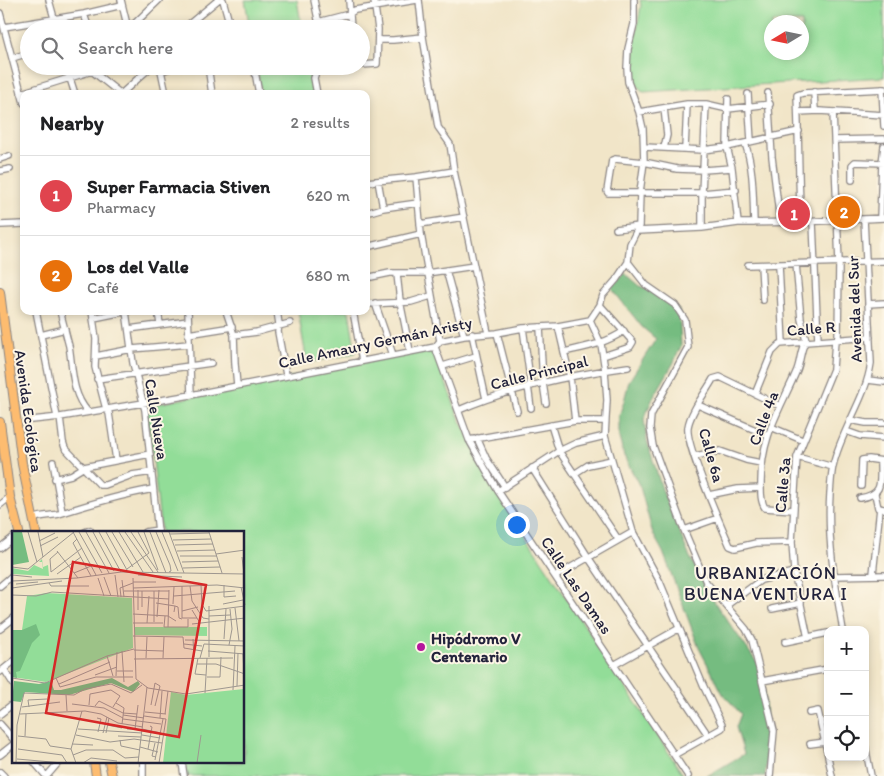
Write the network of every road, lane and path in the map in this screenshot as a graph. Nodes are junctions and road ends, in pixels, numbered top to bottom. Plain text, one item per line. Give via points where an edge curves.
1 (49, 0) edge
2 (159, 0) edge
3 (218, 0) edge
4 (223, 0) edge
5 (314, 0) edge
6 (349, 0) edge
7 (374, 0) edge
8 (418, 0) edge
9 (634, 0) edge
10 (121, 2) edge
11 (374, 8) junction
12 (0, 13) edge
13 (84, 14) junction
14 (349, 14) junction
15 (54, 18) junction
16 (43, 20) edge
17 (86, 20) edge
18 (127, 20) edge
19 (138, 20) edge
20 (194, 20) edge
21 (229, 20) edge
22 (318, 20) edge
23 (326, 20) edge
24 (350, 20) edge
25 (20, 24) edge
26 (4, 27) junction
27 (423, 37) junction
28 (378, 40) junction
29 (20, 56) edge
30 (12, 58) junction
31 (370, 64) edge
32 (68, 75) edge
33 (79, 75) edge
34 (97, 75) edge
35 (142, 75) edge
36 (162, 75) edge
37 (211, 75) edge
38 (256, 75) edge
39 (315, 75) edge
40 (69, 78) junction
41 (883, 89) edge
42 (20, 90) edge
43 (31, 90) edge
44 (74, 90) edge
45 (116, 90) edge
46 (125, 90) edge
47 (165, 90) edge
48 (212, 90) edge
49 (258, 90) edge
50 (316, 90) edge
51 (814, 92) junction
52 (768, 93) dead end
53 (748, 94) dead end
54 (728, 99) dead end
55 (687, 104) junction
56 (706, 104) junction
57 (770, 104) junction
58 (748, 106) junction
59 (664, 108) junction
60 (728, 109) junction
61 (815, 111) junction
62 (640, 112) junction
63 (798, 112) junction
64 (833, 112) junction
65 (884, 115) edge
66 (884, 126) edge
67 (799, 131) junction
68 (772, 137) junction
69 (884, 139) edge
70 (834, 140) junction
71 (748, 142) junction
72 (884, 146) edge
73 (644, 147) junction
74 (727, 147) junction
75 (664, 148) junction
76 (685, 149) junction
77 (703, 150) junction
78 (9, 156) dead end
79 (0, 159) edge
80 (644, 162) junction
81 (883, 163) edge
82 (732, 168) junction
83 (10, 169) dead end
84 (703, 170) junction
85 (0, 171) edge
86 (454, 171) junction
87 (416, 177) junction
88 (378, 180) junction
89 (852, 180) dead end
90 (370, 181) edge
91 (736, 190) junction
92 (640, 192) junction
93 (702, 193) junction
94 (418, 203) junction
95 (383, 208) junction
96 (370, 212) edge
97 (464, 217) junction
98 (882, 218) edge
99 (864, 219) junction
100 (838, 220) junction
101 (780, 222) junction
102 (801, 222) junction
103 (813, 222) junction
104 (738, 223) junction
105 (754, 223) junction
106 (20, 224) edge
107 (420, 224) junction
108 (0, 225) edge
109 (638, 228) junction
110 (702, 228) junction
111 (616, 229) dead end
112 (421, 234) junction
113 (370, 245) edge
114 (884, 261) edge
115 (628, 262) junction
116 (840, 263) junction
117 (866, 263) junction
118 (796, 264) junction
119 (816, 264) junction
120 (748, 265) dead end
121 (761, 265) junction
122 (779, 265) junction
123 (474, 266) junction
124 (446, 270) junction
125 (427, 273) junction
126 (397, 274) junction
127 (370, 277) edge
128 (0, 292) edge
129 (431, 296) junction
130 (763, 300) dead end
131 (400, 301) junction
132 (375, 303) junction
133 (884, 303) edge
134 (370, 304) edge
135 (868, 304) junction
136 (600, 305) junction
137 (37, 315) edge
138 (61, 315) edge
139 (93, 315) edge
140 (108, 315) edge
141 (127, 315) edge
142 (159, 315) edge
143 (188, 315) edge
144 (228, 315) edge
145 (278, 315) edge
146 (354, 315) edge
147 (94, 318) junction
148 (590, 320) junction
149 (188, 321) junction
150 (290, 323) dead end
151 (160, 324) junction
152 (279, 324) junction
153 (558, 326) junction
154 (232, 327) junction
155 (540, 327) junction
156 (524, 328) junction
157 (65, 329) junction
158 (129, 329) junction
159 (624, 332) junction
160 (488, 333) junction
161 (497, 333) junction
162 (188, 334) junction
163 (472, 334) junction
164 (41, 335) junction
165 (234, 335) junction
166 (464, 336) junction
167 (870, 337) junction
168 (837, 340) junction
169 (440, 341) junction
170 (806, 341) junction
171 (818, 341) junction
172 (783, 343) junction
173 (189, 344) junction
174 (601, 344) junction
175 (435, 347) junction
176 (132, 349) junction
177 (410, 351) junction
178 (564, 352) junction
179 (393, 355) junction
180 (96, 356) junction
181 (476, 356) junction
182 (603, 356) junction
183 (362, 360) junction
184 (211, 363) dead end
185 (189, 366) junction
186 (442, 366) junction
187 (628, 367) dead end
188 (605, 370) junction
189 (136, 373) junction
190 (286, 375) junction
191 (570, 377) junction
192 (96, 379) junction
193 (868, 380) junction
194 (884, 382) edge
195 (543, 384) junction
196 (238, 385) junction
197 (529, 386) junction
198 (511, 390) junction
199 (755, 394) junction
200 (191, 395) junction
201 (486, 399) junction
202 (142, 403) junction
203 (546, 403) dead end
204 (698, 404) junction
205 (780, 406) junction
206 (531, 408) dead end
207 (106, 409) junction
208 (459, 410) junction
209 (517, 411) dead end
210 (88, 412) junction
211 (59, 417) junction
212 (32, 420) dead end
213 (850, 420) junction
214 (575, 421) junction
215 (605, 421) junction
216 (0, 422) edge
217 (884, 423) edge
218 (551, 425) junction
219 (771, 427) junction
220 (846, 431) junction
221 (767, 435) junction
222 (605, 436) junction
223 (477, 438) junction
224 (884, 438) edge
225 (469, 440) junction
226 (802, 440) junction
227 (560, 451) junction
228 (150, 454) junction
229 (695, 456) junction
230 (797, 457) junction
231 (116, 460) junction
232 (612, 460) junction
233 (882, 461) edge
234 (53, 462) dead end
235 (761, 463) junction
236 (832, 467) junction
237 (84, 468) junction
238 (532, 468) junction
239 (152, 472) junction
240 (574, 474) junction
241 (55, 479) junction
242 (882, 482) edge
243 (860, 486) dead end
244 (505, 487) junction
245 (761, 488) junction
246 (153, 489) junction
247 (498, 491) junction
248 (875, 494) junction
249 (709, 495) junction
250 (10, 497) junction
251 (860, 498) dead end
252 (0, 504) edge
253 (882, 509) edge
254 (793, 510) junction
255 (62, 512) junction
256 (718, 518) junction
257 (35, 528) edge
258 (684, 530) junction
259 (19, 531) edge
260 (158, 531) edge
261 (632, 532) junction
262 (12, 539) edge
263 (618, 539) junction
264 (792, 542) junction
265 (884, 542) edge
266 (876, 543) junction
267 (0, 548) edge
268 (588, 556) junction
269 (794, 572) junction
270 (873, 574) junction
271 (884, 575) edge
272 (12, 576) edge
273 (556, 576) junction
274 (833, 576) junction
275 (0, 586) edge
276 (800, 603) junction
277 (727, 605) junction
278 (772, 609) dead end
279 (12, 620) edge
280 (841, 626) edge
281 (0, 629) edge
282 (678, 629) junction
283 (824, 634) edge
284 (808, 638) junction
285 (785, 642) dead end
286 (648, 646) junction
287 (614, 665) junction
288 (2, 670) edge
289 (824, 670) edge
290 (762, 681) junction
291 (12, 682) edge
292 (12, 705) edge
293 (809, 713) dead end
294 (0, 714) edge
295 (0, 724) edge
296 (708, 735) junction
297 (12, 738) edge
298 (824, 738) edge
299 (824, 742) edge
300 (810, 744) dead end
301 (12, 746) edge
302 (0, 755) edge
303 (674, 755) junction
304 (829, 761) edge
305 (868, 761) edge
306 (36, 764) edge
307 (57, 764) edge
308 (0, 772) edge
309 (4, 776) edge
310 (47, 776) edge
311 (688, 776) edge
312 (770, 776) edge
313 (832, 776) edge
314 (871, 776) edge

1 - 15 street
2 - 19 street
3 - 20 street
4 - 21 street
5 - 22 street
6 - 14 street
7 - 11 street
8 - 11 street
8 - 27 street
9 - 62 street via 627,68 628,82
10 - 13 street
10 - 18 street
11 - 14 street
11 - 28 street
12 - 26 street
13 - 15 street
13 - 17 street
14 - 23 street
14 - 24 street
15 - 16 street
25 - 26 street
26 - 30 street
27 - 28 street
27 - 86 street via 438,127 450,144
28 - 31 street via 377,64
29 - 30 street
30 - 42 street
32 - 40 street
33 - 40 street
34 - 45 street
35 - 46 street
36 - 47 street
37 - 48 street
38 - 49 street
39 - 50 street
40 - 43 street
40 - 44 street
41 - 51 street
41 - 65 street
51 - 61 street
51 - 63 street via 797,95
52 - 57 street
53 - 58 street
54 - 60 street
55 - 56 street
55 - 59 street
55 - 76 street
56 - 60 street
56 - 77 street
57 - 58 street
57 - 68 street
58 - 60 street
58 - 71 street
59 - 62 street
59 - 75 street via 667,135
60 - 74 street
61 - 63 street
61 - 64 street
62 - 73 street
63 - 67 street
64 - 65 street
64 - 70 street, Calle 3a
65 - 66 street
67 - 68 street
67 - 102 street
68 - 71 street
68 - 101 street
69 - 70 street
70 - 100 street, Calle 3a
71 - 74 street
71 - 105 street
72 - 81 street
73 - 75 street
73 - 80 street
74 - 77 street
74 - 82 street
75 - 76 street
76 - 77 street
77 - 84 street
78 - 79 street
80 - 84 street via 677,169
80 - 92 street
80 - 92 street via 612,160 606,191
81 - 89 street via 855,162
81 - 98 street
82 - 84 street
82 - 91 street
83 - 85 street
84 - 93 street
86 - 87 street
86 - 97 street
87 - 88 street
87 - 94 street
88 - 90 street
88 - 95 street
91 - 93 street
91 - 104 street
92 - 93 street
92 - 109 street
93 - 110 street
94 - 95 street
94 - 107 street
95 - 96 street
97 - 107 street
97 - 123 street
98 - 99 street
99 - 100 street
99 - 117 street, Avenida del Sur
100 - 103 street
100 - 116 street, Calle 3a
101 - 102 street
101 - 105 street
102 - 103 street
103 - 119 street
104 - 105 street
104 - 110 street
106 - 108 street
107 - 112 street
109 - 110 street
109 - 111 street
109 - 115 street via 630,244
112 - 113 street
112 - 125 street
114 - 117 street
115 - 136 street via 603,295
115 - 258 street via 646,285 675,305 685,320 688,347 653,410 650,423 653,449
116 - 117 street
116 - 119 street
116 - 168 street, Calle 3a
117 - 135 street, Avenida del Sur
118 - 119 street
118 - 122 street
118 - 170 street
119 - 171 street
120 - 121 street
121 - 122 street
121 - 130 street
122 - 172 street
123 - 124 street
123 - 160 street
124 - 125 street
124 - 166 street
125 - 126 street
125 - 129 street
126 - 127 street
126 - 131 street
128 - 257 main road, Avenida Ecológica via 22,464
129 - 131 street via 411,302
129 - 169 street
131 - 132 street
131 - 177 street
132 - 134 street
132 - 179 street
133 - 135 street
135 - 167 street, Avenida del Sur
136 - 148 street
136 - 159 street
137 - 164 street
138 - 157 street
139 - 147 street
140 - 147 street
141 - 158 street, Calle Nueva
142 - 151 street
143 - 149 street
144 - 154 street
145 - 152 street
146 - 183 street
147 - 180 street
148 - 153 street, Calle Amaury Germán Aristy
148 - 174 street
149 - 151 street
149 - 162 street
150 - 152 street
151 - 158 street
152 - 165 street via 257,332
152 - 190 street
153 - 155 street, Calle Amaury Germán Aristy
153 - 178 street
154 - 162 street
154 - 165 street
155 - 156 street, Calle Amaury Germán Aristy
155 - 195 street
156 - 161 street, Calle Amaury Germán Aristy
156 - 197 street
157 - 164 street
157 - 210 street via 75,393
158 - 176 street, Calle Nueva
159 - 174 street
159 - 182 street via 632,345
160 - 161 street, Calle Amaury Germán Aristy
160 - 163 street, Calle Amaury Germán Aristy
161 - 198 street
162 - 173 street
163 - 166 street, Calle Amaury Germán Aristy
163 - 181 street
164 - 211 street
165 - 196 street
166 - 169 street, Calle Amaury Germán Aristy
167 - 168 street, Calle R
167 - 193 street, Avenida del Sur
168 - 171 street, Calle R
168 - 226 street, Calle 3a via 834,369
169 - 175 street, Calle Amaury Germán Aristy
170 - 171 street, Calle R
170 - 172 street, Calle R
170 - 205 street, Calle 4a
172 - 199 street, Calle R via 772,352
173 - 176 street
173 - 185 street
174 - 178 street
174 - 182 street
175 - 177 street, Calle Amaury Germán Aristy
175 - 186 street, Calle Las Damas
176 - 180 street
176 - 189 street, Calle Nueva
177 - 179 street, Calle Amaury Germán Aristy
178 - 191 street
179 - 183 street, Calle Amaury Germán Aristy
180 - 192 street
181 - 186 street
181 - 201 street
182 - 188 street
183 - 190 street, Calle Amaury Germán Aristy
184 - 185 street
185 - 189 street
185 - 200 street
186 - 208 street, Calle Las Damas
187 - 188 street, Calle Principal
188 - 191 street, Calle Principal
188 - 215 street
189 - 192 street
189 - 202 street, Calle Nueva
190 - 196 street, Calle Amaury Germán Aristy
191 - 195 street, Calle Principal
191 - 214 street
192 - 207 street
193 - 194 street
193 - 213 street, Avenida del Sur
195 - 197 street, Calle Principal
195 - 203 street
196 - 200 street, Calle Amaury Germán Aristy
197 - 198 street, Calle Principal
197 - 206 street
198 - 201 street, Calle Principal
198 - 209 street
199 - 204 street, Calle 6a via 720,377 713,379
199 - 205 street
200 - 202 street, Calle Amaury Germán Aristy
201 - 208 street, Calle Principal
202 - 207 street, Calle Amaury Germán Aristy
202 - 228 street, Calle Nueva
204 - 221 street
204 - 229 street, Calle 6a via 688,428
205 - 219 street, Calle 4a
207 - 210 street, Calle Amaury Germán Aristy
207 - 231 street
208 - 225 street, Calle Las Damas
210 - 211 street, Calle Amaury Germán Aristy
211 - 212 street, Calle Amaury Germán Aristy
211 - 237 street via 63,445
213 - 217 street
213 - 220 street, Avenida del Sur
214 - 215 street
214 - 218 street
215 - 222 street
216 - 250 main road, Avenida Ecológica
218 - 223 street
218 - 227 street
219 - 221 street, Calle 4a
219 - 226 street
220 - 224 street
220 - 236 street, Avenida del Sur
221 - 235 street, Calle 4a
222 - 227 street via 576,442
222 - 232 street
223 - 225 street
223 - 244 street
225 - 247 street, Calle Las Damas
226 - 230 street, Calle 3a
227 - 238 street
227 - 240 street
228 - 231 street
228 - 239 street, Calle Nueva
229 - 235 street via 720,451
229 - 249 street, Calle 6a
230 - 236 street
230 - 254 street, Calle 3a
231 - 237 street
232 - 240 street via 588,465
232 - 261 street
233 - 242 street
233 - 243 street via 862,460
234 - 241 street
235 - 245 street, Calle 4a
236 - 274 street, Avenida del Sur via 830,537
237 - 239 street via 100,485
237 - 241 street
238 - 244 street
238 - 268 street
239 - 246 street, Calle Nueva
240 - 263 street
241 - 255 street
242 - 248 street
244 - 247 street
245 - 249 street via 738,488
245 - 254 street, Calle 4a via 765,508
246 - 255 street
246 - 260 street, Calle Nueva
247 - 273 street, Calle Las Damas
248 - 251 street
248 - 253 street via 876,505
249 - 256 street, Calle 6a
250 - 252 street
250 - 259 main road, Avenida Ecológica
253 - 266 street
254 - 264 street, Calle 3a
255 - 257 street via 36,518
256 - 258 street
256 - 264 street, Calle 6a via 732,548 756,543
258 - 277 street via 706,582
261 - 263 street
261 - 282 street via 660,582
262 - 267 street
263 - 268 street
264 - 269 street, Calle 3a
265 - 266 street
266 - 270 street
268 - 273 street
268 - 286 street
269 - 276 street, Calle 3a
269 - 277 street via 761,580
270 - 271 street
270 - 274 street
272 - 275 street
273 - 287 street, Calle Las Damas
274 - 280 street, Avenida del Sur
276 - 278 street
276 - 284 street, Calle 3a
277 - 290 street via 750,634
279 - 281 street
282 - 286 street
282 - 296 street via 722,725
283 - 284 street
284 - 285 street
286 - 287 street
286 - 296 street
287 - 303 street, Calle Las Damas
288 - 291 street
289 - 290 street
290 - 312 street via 774,731
292 - 294 street
293 - 298 street via 818,711
295 - 297 street
296 - 303 street
299 - 300 street
301 - 302 street
303 - 311 street, Calle Las Damas
304 - 313 street
305 - 314 street
306 - 310 street
307 - 310 street
308 - 309 street

